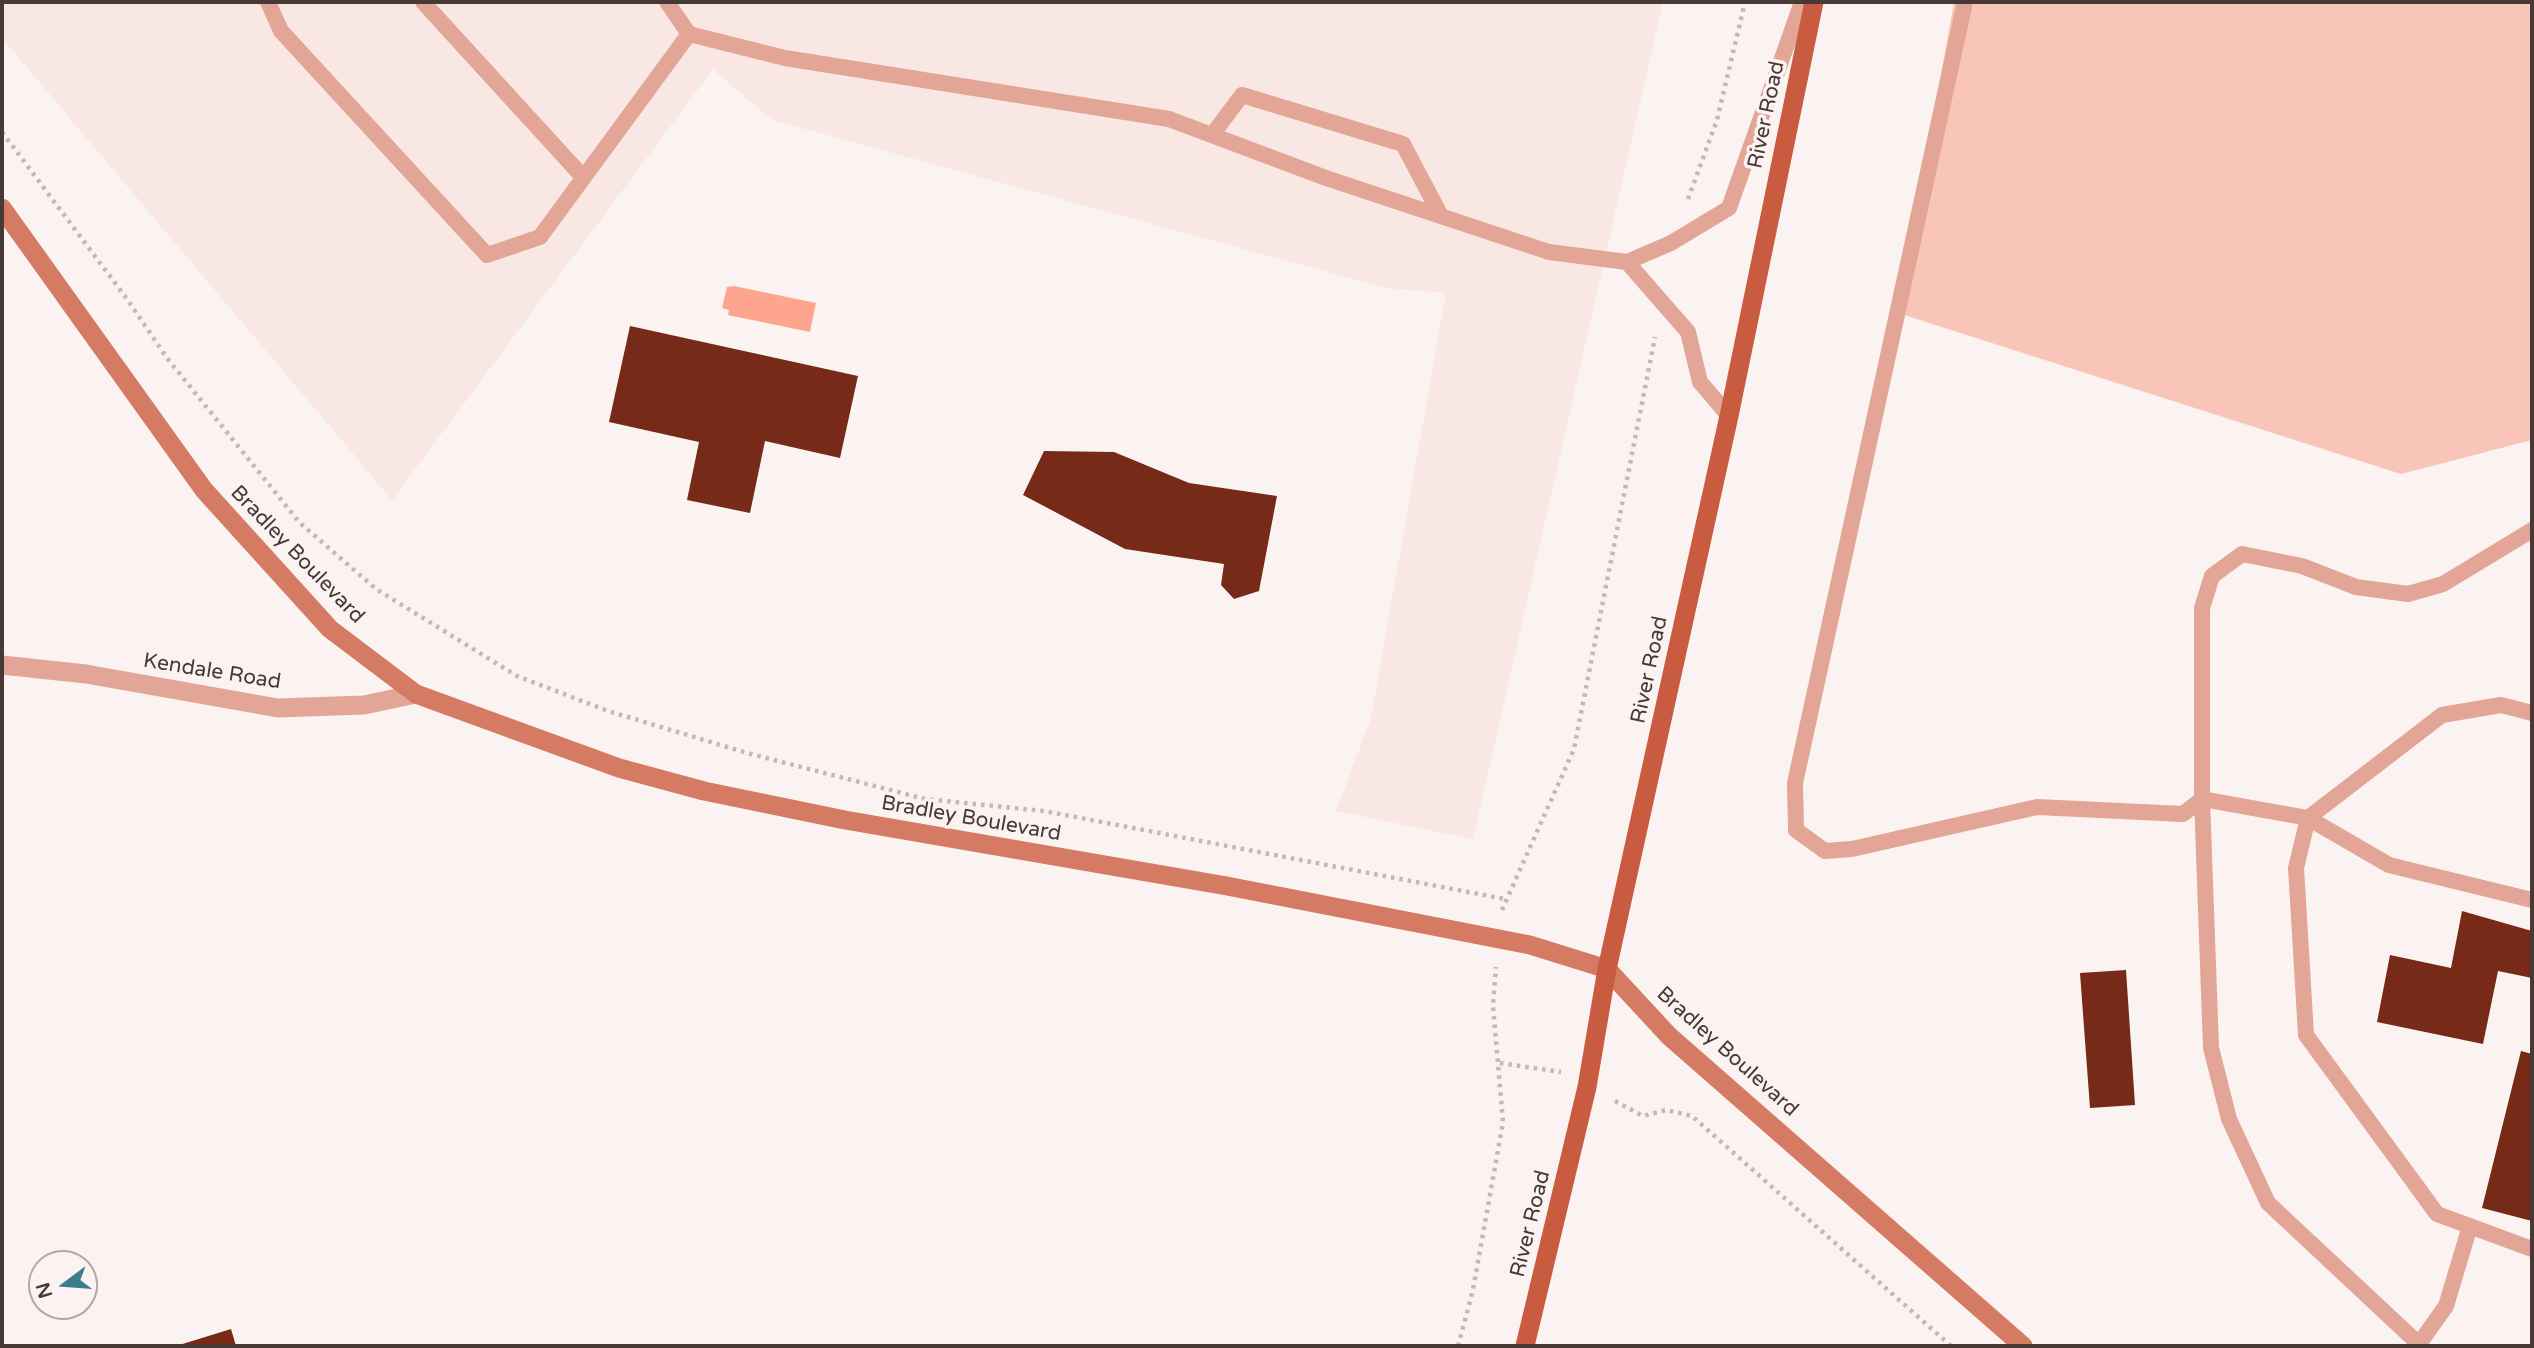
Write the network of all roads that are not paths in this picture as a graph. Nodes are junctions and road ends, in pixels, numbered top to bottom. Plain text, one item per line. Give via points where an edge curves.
1 (268, 2) edge
2 (423, 2) edge
3 (667, 2) edge
4 (1802, 2) edge
5 (1814, 2) edge
6 (1965, 2) edge
7 (689, 34) junction
8 (1212, 135) junction
9 (583, 177) junction
10 (2, 208) edge
11 (1441, 216) junction
12 (1627, 262) junction
13 (1729, 415) junction
14 (2532, 530) edge
15 (2, 665) edge
16 (416, 694) junction
17 (2532, 713) edge
18 (2202, 799) junction
19 (2308, 818) junction
20 (2532, 900) edge
21 (1607, 969) junction
22 (2470, 1226) junction
23 (2532, 1249) edge
24 (2420, 1345) edge
25 (1525, 1346) edge
26 (2023, 1346) edge

1 - 9 lane via 281,31 487,255 540,237
2 - 9 lane
3 - 7 lane
4 - 12 lane via 1729,208
5 - 13 main road, River Road
6 - 18 lane via 1795,783 1797,830 1825,852 2037,807 2183,814
7 - 8 lane via 785,58 1169,119
7 - 9 lane
8 - 11 lane
8 - 11 lane via 1242,95 1404,144
10 - 16 main road, Bradley Boulevard via 204,490 330,629
11 - 12 lane via 1549,252
12 - 13 lane via 1688,332 1700,382
13 - 21 main road, River Road
14 - 18 lane via 2443,584 2408,594 2356,587 2302,566 2242,554 2212,576 2202,608
15 - 16 street, Kendale Road via 86,674 278,708 364,705
16 - 21 main road, Bradley Boulevard via 619,768 704,791 1530,945
17 - 19 lane via 2501,705 2442,715
18 - 19 lane
18 - 24 lane via 2211,1048 2229,1119 2268,1203
19 - 20 lane via 2389,865
19 - 22 lane via 2296,868 2306,1035 2437,1214
21 - 25 main road, River Road via 1587,1087
21 - 26 main road, Bradley Boulevard via 1670,1036
22 - 23 lane
22 - 24 lane via 2446,1306

